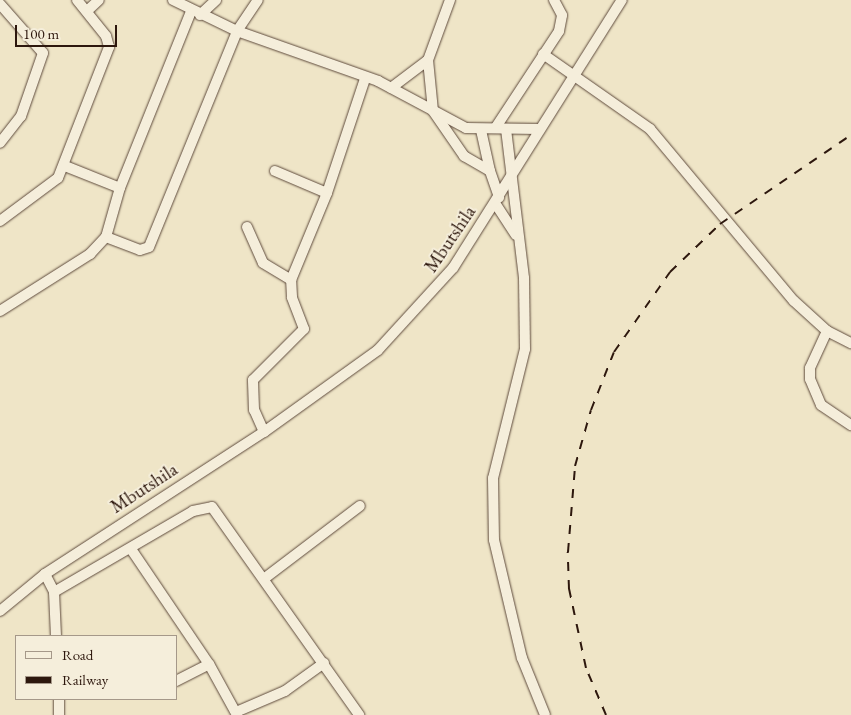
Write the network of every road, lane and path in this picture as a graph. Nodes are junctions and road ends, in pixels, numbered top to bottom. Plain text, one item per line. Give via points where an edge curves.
1 (77, 0) edge
2 (99, 0) edge
3 (173, 0) edge
4 (216, 0) edge
5 (258, 0) edge
6 (450, 0) edge
7 (554, 0) edge
8 (622, 0) edge
9 (0, 5) edge
10 (87, 11) junction
11 (195, 13) junction
12 (237, 31) junction
13 (543, 54) junction
14 (428, 60) junction
15 (576, 77) junction
16 (365, 79) junction
17 (391, 88) junction
18 (433, 111) junction
19 (501, 128) junction
20 (539, 129) junction
21 (481, 130) junction
22 (0, 143) edge
23 (65, 166) junction
24 (275, 171) dead end
25 (490, 171) junction
26 (513, 174) junction
27 (120, 188) junction
28 (327, 193) junction
29 (497, 200) junction
30 (0, 221) edge
31 (247, 227) dead end
32 (516, 235) junction
33 (106, 237) junction
34 (291, 280) junction
35 (0, 311) edge
36 (827, 330) junction
37 (851, 343) edge
38 (851, 425) edge
39 (264, 432) junction
40 (360, 506) dead end
41 (131, 548) junction
42 (45, 574) junction
43 (265, 578) junction
44 (54, 592) junction
45 (0, 611) edge
46 (56, 635) edge
47 (324, 663) junction
48 (209, 664) junction
49 (178, 680) edge
50 (59, 700) edge
51 (237, 713) edge
52 (59, 715) edge
53 (359, 715) edge
54 (545, 715) edge

1 - 10 street
2 - 10 street
3 - 11 street
4 - 11 street
5 - 12 street
6 - 14 street
7 - 13 street via 562,24
8 - 15 street, Mbutshila
9 - 22 street via 43,53 21,116
10 - 23 street via 106,36 109,47
11 - 12 street
11 - 27 street
12 - 16 street
12 - 33 street via 149,247 140,250
13 - 15 street
13 - 19 street
14 - 17 street
14 - 18 street
15 - 20 street, Mbutshila
15 - 36 street via 650,129 789,295
16 - 17 street
16 - 28 street
17 - 18 street
18 - 21 street via 466,128
18 - 25 street via 464,156
19 - 20 street
19 - 21 street
19 - 26 street
20 - 26 street, Mbutshila
21 - 25 street
23 - 27 street
23 - 30 street via 52,184
24 - 28 street
25 - 29 street
26 - 29 street, Mbutshila
26 - 32 street
27 - 33 street
28 - 34 street
29 - 32 street
29 - 39 street, Mbutshila via 433,294 378,350
31 - 34 street via 263,263
32 - 54 street via 524,278 525,349 494,478 493,532 517,642
33 - 35 street via 90,254
34 - 39 street via 292,297 304,329 253,380 254,410
36 - 37 street
36 - 38 street via 810,368 810,380 821,405
39 - 42 street, Mbutshila
40 - 43 street
41 - 43 street via 193,511 212,507
41 - 44 street
41 - 48 street
42 - 44 street
42 - 45 street, Mbutshila
43 - 47 street
44 - 46 street
47 - 51 street via 285,691
47 - 53 street
48 - 49 street
48 - 51 street
50 - 52 street

